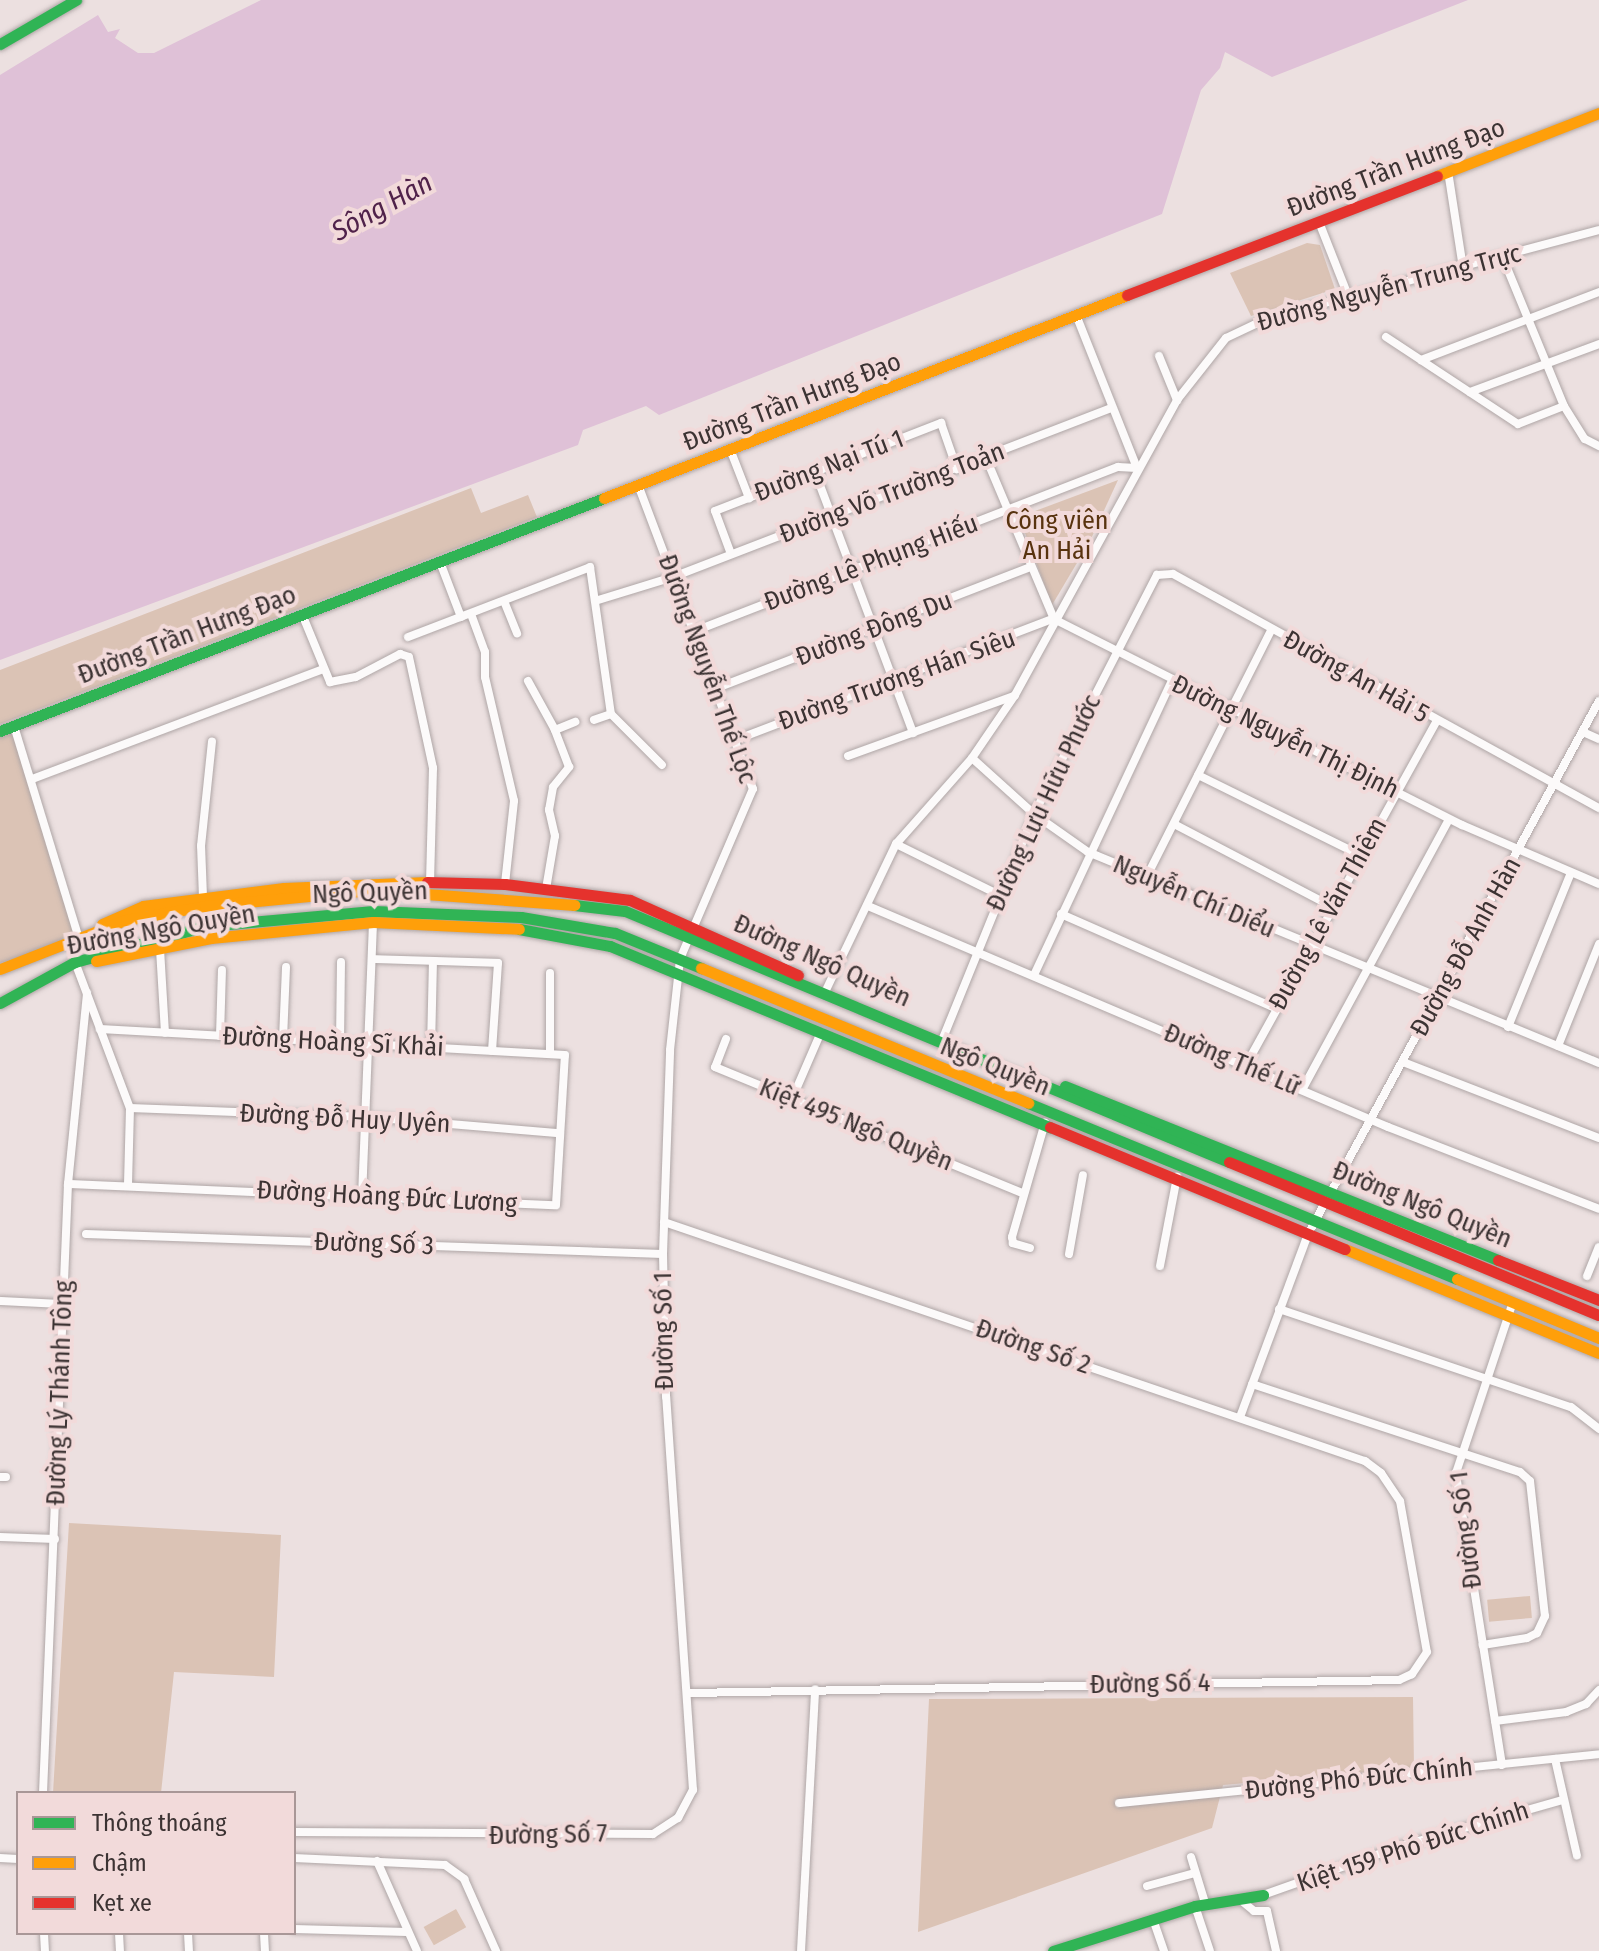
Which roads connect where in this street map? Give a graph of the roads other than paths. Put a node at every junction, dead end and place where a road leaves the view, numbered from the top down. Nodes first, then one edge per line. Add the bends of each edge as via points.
1 (76, 0) edge
2 (0, 44) edge
3 (1599, 113) edge
4 (1448, 171) junction
5 (1319, 222) junction
6 (1599, 230) edge
7 (1503, 258) junction
8 (1463, 268) junction
9 (1599, 292) edge
10 (1349, 298) junction
11 (1077, 317) junction
12 (1528, 319) junction
13 (1386, 337) dead end
14 (1598, 347) edge
15 (1159, 356) dead end
16 (1421, 360) junction
17 (1546, 363) junction
18 (1470, 392) junction
19 (1177, 400) junction
20 (1564, 406) junction
21 (1111, 408) junction
22 (1599, 446) edge
23 (730, 449) junction
24 (986, 458) junction
25 (1137, 468) junction
26 (957, 469) junction
27 (815, 472) junction
28 (638, 485) junction
29 (749, 498) junction
30 (1007, 510) junction
31 (831, 516) junction
32 (731, 554) junction
33 (440, 562) junction
34 (1030, 567) junction
35 (852, 571) junction
36 (1157, 575) joint
37 (673, 577) junction
38 (504, 601) junction
39 (595, 601) junction
40 (302, 614) junction
41 (466, 616) junction
42 (1054, 619) junction
43 (874, 630) junction
44 (1271, 630) junction
45 (695, 631) junction
46 (517, 634) dead end
47 (408, 637) dead end
48 (1115, 651) junction
49 (323, 669) junction
50 (1172, 680) junction
51 (528, 681) dead end
52 (894, 681) junction
53 (717, 688) junction
54 (1015, 695) junction
55 (1599, 701) edge
56 (1230, 710) junction
57 (611, 714) junction
58 (594, 720) dead end
59 (575, 722) dead end
60 (1436, 722) junction
61 (14, 726) junction
62 (555, 730) junction
63 (0, 731) edge
64 (1583, 732) junction
65 (913, 733) junction
66 (738, 739) junction
67 (1599, 739) edge
68 (212, 742) dead end
69 (848, 756) dead end
70 (972, 758) junction
71 (662, 765) dead end
72 (1198, 775) junction
73 (32, 779) junction
74 (1554, 786) junction
75 (1396, 791) junction
76 (1599, 808) edge
77 (1034, 814) junction
78 (1449, 819) junction
79 (1174, 824) junction
80 (896, 844) junction
81 (1088, 852) junction
82 (1518, 852) junction
83 (1360, 855) junction
84 (1571, 873) junction
85 (1147, 876) junction
86 (430, 882) junction
87 (505, 884) junction
88 (1599, 884) edge
89 (546, 889) junction
90 (999, 895) junction
91 (203, 897) junction
92 (868, 906) junction
93 (1331, 906) junction
94 (1061, 914) junction
95 (373, 922) junction
96 (689, 933) junction
97 (79, 938) junction
98 (1599, 944) edge
99 (1308, 946) junction
100 (160, 949) junction
101 (976, 954) junction
102 (372, 959) junction
103 (680, 959) junction
104 (433, 961) junction
105 (75, 962) junction
106 (341, 962) dead end
107 (3, 966) edge
108 (286, 967) dead end
109 (222, 970) dead end
110 (1367, 970) junction
111 (677, 972) junction
112 (550, 973) dead end
113 (1034, 975) junction
114 (827, 988) junction
115 (19, 992) junction
116 (87, 993) junction
117 (1437, 1000) junction
118 (0, 1003) edge
119 (1275, 1008) junction
120 (0, 1014) edge
121 (1508, 1027) junction
122 (100, 1029) junction
123 (821, 1032) junction
124 (165, 1033) junction
125 (220, 1036) junction
126 (943, 1038) junction
127 (283, 1039) junction
128 (726, 1039) dead end
129 (340, 1043) junction
130 (369, 1044) junction
131 (1558, 1046) junction
132 (431, 1048) junction
133 (492, 1051) junction
134 (550, 1054) junction
135 (565, 1055) joint
136 (1403, 1062) junction
137 (1599, 1063) edge
138 (1246, 1065) junction
139 (1302, 1090) junction
140 (792, 1099) junction
141 (130, 1108) junction
142 (367, 1117) junction
143 (1373, 1120) junction
144 (1045, 1123) junction
145 (559, 1133) junction
146 (1599, 1138) edge
147 (1083, 1175) dead end
148 (1178, 1177) junction
149 (128, 1183) junction
150 (68, 1184) junction
151 (1024, 1194) junction
152 (362, 1197) junction
153 (1327, 1197) junction
154 (1599, 1209) edge
155 (664, 1222) junction
156 (1311, 1228) junction
157 (86, 1234) dead end
158 (1599, 1247) edge
159 (1030, 1248) dead end
160 (663, 1254) junction
161 (1069, 1254) dead end
162 (1160, 1266) dead end
163 (1587, 1276) dead end
164 (1599, 1300) edge
165 (0, 1301) edge
166 (1513, 1302) junction
167 (62, 1304) junction
168 (1279, 1309) junction
169 (1508, 1315) junction
170 (1599, 1315) edge
171 (1599, 1338) edge
172 (1599, 1353) edge
173 (1486, 1377) junction
174 (1252, 1384) junction
175 (1240, 1417) junction
176 (1599, 1429) edge
177 (1460, 1452) junction
178 (1393, 1486) joint
179 (0, 1537) edge
180 (55, 1539) junction
181 (1483, 1645) junction
182 (815, 1689) junction
183 (1599, 1690) edge
184 (690, 1698) junction
185 (1495, 1721) junction
186 (1599, 1754) edge
187 (1555, 1759) junction
188 (1502, 1765) junction
189 (43, 1791) edge
190 (1563, 1800) junction
191 (1119, 1803) dead end
192 (296, 1832) edge
193 (1577, 1856) dead end
194 (1191, 1857) dead end
195 (296, 1858) edge
196 (377, 1861) junction
197 (1195, 1873) junction
198 (1147, 1886) dead end
199 (1263, 1895) joint
200 (1243, 1902) junction
201 (1201, 1906) junction
202 (1154, 1922) junction
203 (296, 1929) edge
204 (407, 1932) junction
205 (1275, 1950) edge
206 (417, 1951) edge
207 (496, 1951) edge
208 (801, 1951) edge
209 (1053, 1951) edge
210 (1164, 1951) edge
211 (1210, 1951) edge

1 - 2 main road
3 - 4 main road, Đường Trần Hưng Đạo
4 - 5 main road, Đường Trần Hưng Đạo
4 - 8 street
5 - 10 street
5 - 11 main road, Đường Trần Hưng Đạo
6 - 7 street, Đường Nguyễn Trung Trực
7 - 8 street, Đường Nguyễn Trung Trực
7 - 12 street
8 - 10 street, Đường Nguyễn Trung Trực
9 - 12 street
10 - 19 street, Đường Nguyễn Trung Trực via 1240,329 1208,357
11 - 21 street
11 - 23 main road, Đường Trần Hưng Đạo
12 - 16 street
12 - 17 street
13 - 16 street
14 - 17 street
15 - 19 street
16 - 18 street
17 - 18 street
17 - 20 street
18 - 20 street via 1518,424
19 - 25 street, Đường Nguyễn Trung Trực
20 - 22 street via 1585,439
21 - 24 street, Đường Võ Trường Toản
21 - 25 street
23 - 28 main road, Đường Trần Hưng Đạo
23 - 29 street
24 - 26 street, Đường Võ Trường Toản
24 - 30 street
25 - 30 street, Đường Lê Phụng Hiếu via 1118,467
25 - 42 street, Đường Nguyễn Trung Trực
26 - 27 street, Đường Nại Tú 1 via 941,423
26 - 31 street, Đường Võ Trường Toản
27 - 29 street, Đường Nại Tú 1
27 - 31 street
28 - 33 main road, Đường Trần Hưng Đạo
28 - 37 street, Đường Nguyễn Thế Lộc
29 - 32 street, Đường Nại Tú 1 via 715,511
30 - 34 street
30 - 35 street, Đường Lê Phụng Hiếu
31 - 32 street, Đường Võ Trường Toản
31 - 35 street
32 - 37 street, Đường Võ Trường Toản
33 - 40 main road, Đường Trần Hưng Đạo
33 - 41 street
34 - 42 street
34 - 43 street, Đường Đông Du
35 - 43 street
35 - 45 street, Đường Lê Phụng Hiếu
36 - 44 street, Đường An Hải 5 via 1173,574
36 - 48 street, Đường Lưu Hữu Phước
37 - 39 street, Đường Võ Trường Toản
37 - 45 street, Đường Nguyễn Thế Lộc
38 - 39 street via 590,567
38 - 41 street
38 - 46 street
39 - 57 street
40 - 49 street
40 - 61 main road, Đường Trần Hưng Đạo
41 - 47 street
41 - 87 street via 485,652 485,677 514,801
42 - 48 street, Đường Nguyễn Thị Định
42 - 52 street, Đường Trương Hán Siêu
42 - 54 street, Đường Nguyễn Trung Trực
43 - 52 street
43 - 53 street, Đường Đông Du
44 - 56 street
44 - 60 street, Đường An Hải 5
45 - 53 street, Đường Nguyễn Thế Lộc
48 - 50 street, Đường Nguyễn Thị Định
48 - 77 street, Đường Lưu Hữu Phước
49 - 73 street
49 - 86 street via 330,682 363,674 400,654 409,657 433,768
50 - 56 street, Đường Nguyễn Thị Định
50 - 81 street
51 - 62 street
52 - 65 street
52 - 66 street, Đường Trương Hán Siêu
53 - 66 street, Đường Nguyễn Thế Lộc
54 - 65 street
54 - 70 street, Đường Nguyễn Trung Trực
55 - 64 street, Đường Đỗ Anh Hàn
56 - 72 street
56 - 75 street, Đường Nguyễn Thị Định
57 - 58 street
57 - 71 street
59 - 62 street
60 - 74 street, Đường An Hải 5
60 - 75 street, Đường Lê Văn Thiêm
61 - 63 main road, Đường Trần Hưng Đạo
61 - 73 street
62 - 89 street via 569,767 553,787 549,810 555,836
64 - 67 street
64 - 74 street, Đường Đỗ Anh Hàn
65 - 69 street
66 - 96 street, Đường Nguyễn Thế Lộc via 752,798
68 - 91 street via 201,846
70 - 77 street, Nguyễn Chí Diểu
70 - 80 street, Đường Nguyễn Trung Trực
72 - 79 street
72 - 83 street
73 - 97 street
74 - 76 street, Đường An Hải 5
74 - 82 street, Đường Đỗ Anh Hàn
75 - 78 street, Đường Nguyễn Thị Định
75 - 83 street, Đường Lê Văn Thiêm
77 - 81 street, Nguyễn Chí Diểu
77 - 90 street, Đường Lưu Hữu Phước
78 - 82 street, Đường Nguyễn Thị Định
78 - 110 street
79 - 85 street
79 - 93 street
80 - 90 street
80 - 92 street, Đường Nguyễn Trung Trực
81 - 85 street, Nguyễn Chí Diểu
81 - 94 street
82 - 84 street, Đường Nguyễn Thị Định
82 - 117 street, Đường Đỗ Anh Hàn
83 - 93 street, Đường Lê Văn Thiêm
84 - 88 street, Đường Nguyễn Thị Định
84 - 121 street
85 - 99 street, Nguyễn Chí Diểu
86 - 87 main road, Đường Ngô Quyền
86 - 91 main road, Đường Ngô Quyền via 369,881
87 - 89 main road, Đường Ngô Quyền
89 - 96 main road, Đường Ngô Quyền via 630,900
90 - 101 street, Đường Lưu Hữu Phước
91 - 97 main road, Đường Ngô Quyền via 123,912
92 - 101 street, Đường Thế Lữ
92 - 114 street, Đường Nguyễn Trung Trực
93 - 99 street, Đường Lê Văn Thiêm
94 - 113 street
94 - 119 street
95 - 100 main road, Đường Ngô Quyền via 211,938
95 - 102 street
95 - 111 main road, Đường Ngô Quyền via 541,931 610,946
96 - 97 main road, Ngô Quyền via 625,911 506,896 371,890 205,906 126,920
96 - 103 street, Đường Nguyễn Thế Lộc
96 - 114 main road, Đường Ngô Quyền
96 - 153 main road, Ngô Quyền
97 - 107 main road, Đường Ngô Quyền
98 - 131 street
99 - 110 street, Nguyễn Chí Diểu
99 - 119 street, Đường Lê Văn Thiêm
100 - 105 main road, Đường Ngô Quyền
100 - 124 street
101 - 113 street, Đường Thế Lữ
101 - 126 street, Đường Lưu Hữu Phước
102 - 104 street
102 - 130 street
103 - 105 main road, Ngô Quyền via 615,933 521,917 373,911 183,930
103 - 111 street, Đường Số 1
103 - 156 main road, Ngô Quyền
104 - 132 street
104 - 133 street via 499,964
105 - 115 main road, Đường Ngô Quyền
105 - 116 street
106 - 129 street
108 - 127 street
109 - 125 street
110 - 117 street, Nguyễn Chí Diểu
110 - 139 street
111 - 123 main road, Đường Ngô Quyền
111 - 155 street, Đường Số 1
112 - 134 street
113 - 138 street, Đường Thế Lữ
114 - 126 main road, Đường Ngô Quyền
115 - 118 main road, Đường Ngô Quyền
115 - 120 main road
116 - 122 street
116 - 150 street, Đường Lý Thánh Tông
117 - 121 street, Nguyễn Chí Diểu
117 - 136 street, Đường Đỗ Anh Hàn
119 - 138 street, Đường Lê Văn Thiêm
121 - 131 street, Nguyễn Chí Diểu
122 - 124 street, Đường Hoàng Sĩ Khải
122 - 141 street
123 - 140 street
123 - 144 main road, Đường Ngô Quyền
124 - 125 street, Đường Hoàng Sĩ Khải
125 - 127 street, Đường Hoàng Sĩ Khải
126 - 153 main road, Đường Ngô Quyền
127 - 129 street, Đường Hoàng Sĩ Khải
128 - 140 street, Kiệt 495 Ngô Quyền via 715,1067
129 - 130 street, Đường Hoàng Sĩ Khải
130 - 132 street, Đường Hoàng Sĩ Khải
130 - 142 street
131 - 137 street, Nguyễn Chí Diểu
132 - 133 street, Đường Hoàng Sĩ Khải
133 - 134 street, Đường Hoàng Sĩ Khải
134 - 135 street, Đường Hoàng Sĩ Khải
135 - 145 street, Đường Hoàng Đức Lương
136 - 143 street, Đường Đỗ Anh Hàn
136 - 146 street
138 - 139 street, Đường Thế Lữ
139 - 143 street, Đường Thế Lữ
140 - 151 street, Kiệt 495 Ngô Quyền
141 - 142 street, Đường Đỗ Huy Uyên
141 - 149 street
142 - 145 street, Đường Đỗ Huy Uyên
142 - 152 street
143 - 153 street, Đường Đỗ Anh Hàn
143 - 154 street, Đường Thế Lữ
144 - 148 main road, Đường Ngô Quyền
144 - 151 street
145 - 152 street, Đường Hoàng Đức Lương via 556,1205
147 - 161 street
148 - 156 main road, Đường Ngô Quyền
148 - 162 street
149 - 150 street, Đường Hoàng Đức Lương
149 - 152 street, Đường Hoàng Đức Lương
150 - 167 street, Đường Lý Thánh Tông
151 - 159 street via 1012,1241
153 - 156 street, Đường Đỗ Anh Hàn
153 - 164 main road, Đường Ngô Quyền
153 - 170 main road, Ngô Quyền
155 - 160 street, Đường Số 1
155 - 175 street, Đường Số 2
156 - 166 main road, Ngô Quyền
156 - 168 street, Đường Đỗ Anh Hàn
156 - 169 main road, Đường Ngô Quyền
157 - 160 street, Đường Số 3
158 - 163 street
160 - 184 street, Đường Số 1 via 672,1536
165 - 167 street
166 - 169 street, Đường Số 1
166 - 171 main road, Ngô Quyền
167 - 180 street, Đường Lý Thánh Tông
168 - 173 street
168 - 174 street, Đường Đỗ Anh Hàn
169 - 172 main road, Đường Ngô Quyền
169 - 173 street, Đường Số 1
173 - 176 street via 1579,1411
173 - 177 street, Đường Số 1
174 - 175 street, Đường Đỗ Anh Hàn
174 - 177 street
175 - 178 street, Đường Số 2 via 1365,1461
177 - 181 street, Đường Số 1 via 1456,1473
177 - 181 street via 1520,1472 1536,1496 1545,1616 1537,1633 1527,1638
178 - 182 street, Đường Số 4 via 1405,1523 1427,1652 1412,1674 1399,1680
179 - 180 street
180 - 189 street, Đường Lý Thánh Tông
181 - 185 street, Đường Số 1
182 - 184 street, Đường Số 4
182 - 208 street
183 - 185 street via 1586,1704 1566,1712
184 - 192 street, Đường Số 7 via 693,1790 678,1818 653,1834
185 - 188 street, Đường Số 1
186 - 187 street, Đường Phó Đức Chính
187 - 188 street, Đường Phó Đức Chính
187 - 190 street
188 - 191 street, Đường Phó Đức Chính
190 - 193 street
190 - 199 street, Kiệt 159 Phó Đức Chính via 1401,1846
194 - 197 street
195 - 196 street
196 - 204 street
196 - 207 street via 445,1865 454,1871 464,1879
197 - 198 street
197 - 201 street
199 - 200 main road
200 - 201 main road
200 - 205 street via 1254,1911 1267,1911
201 - 202 main road
201 - 211 street
202 - 209 main road
202 - 210 street
203 - 204 street
204 - 206 street

